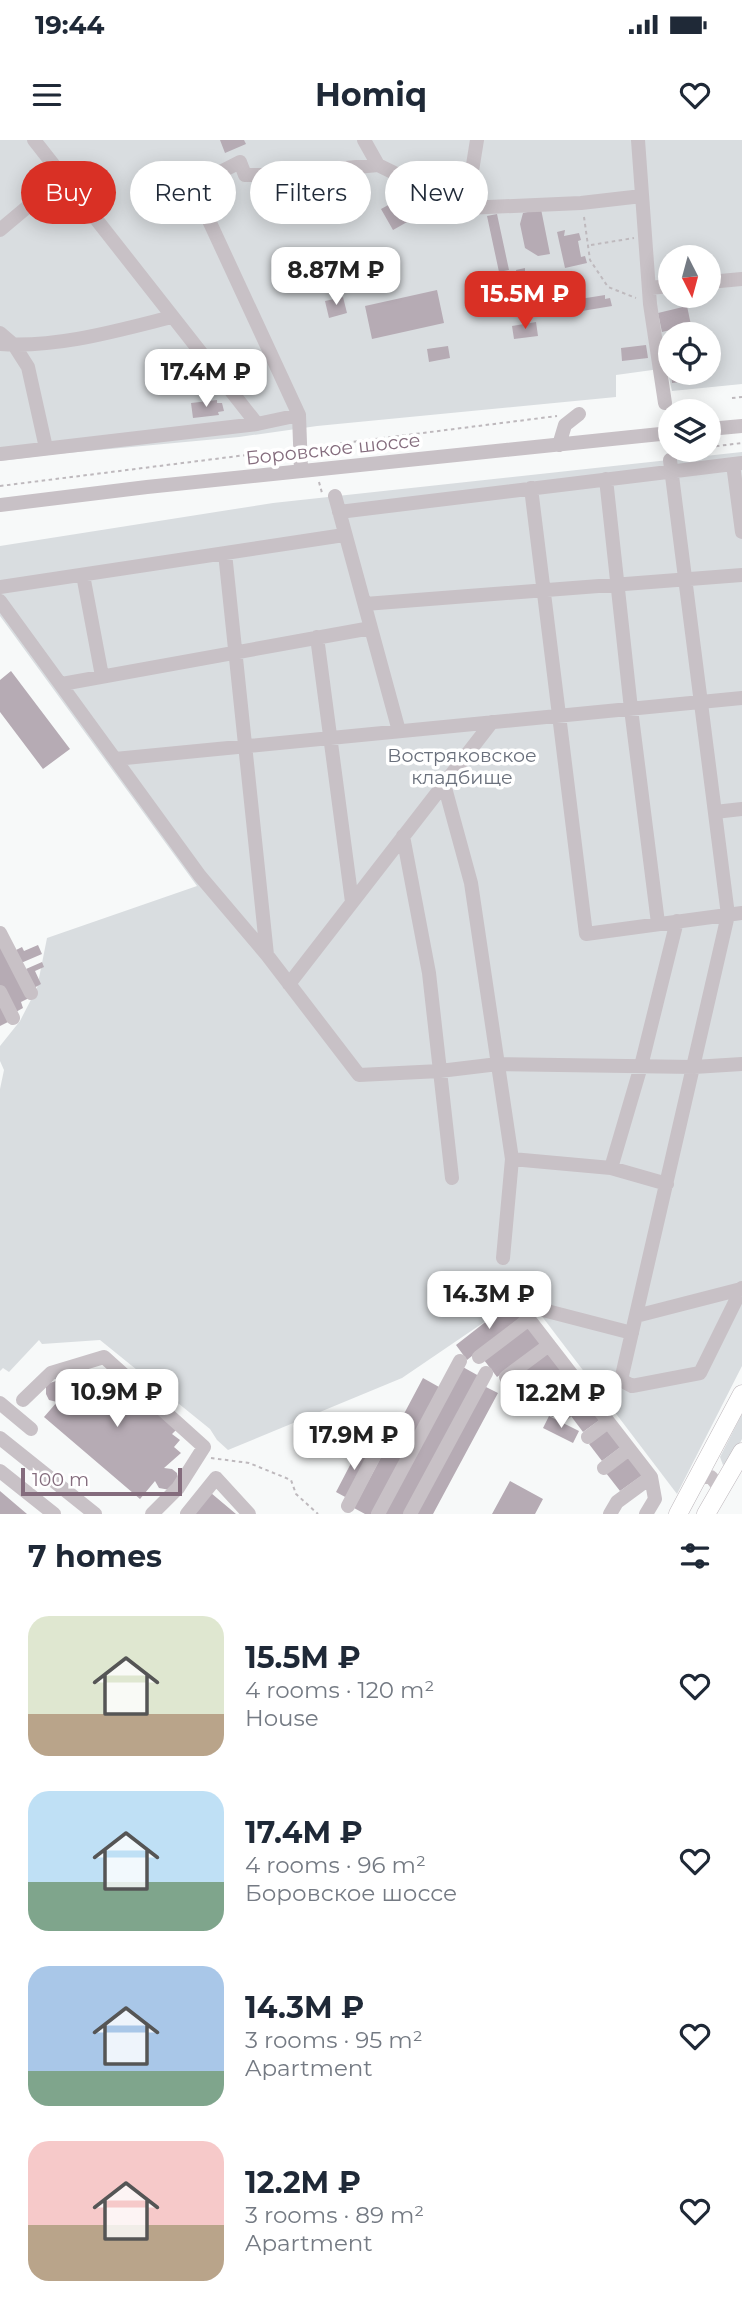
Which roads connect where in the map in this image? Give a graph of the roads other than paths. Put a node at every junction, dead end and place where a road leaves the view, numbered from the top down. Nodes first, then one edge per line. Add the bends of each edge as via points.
1 (34, 140) edge
2 (363, 140) edge
3 (477, 140) edge
4 (638, 140) edge
5 (50, 161) edge
6 (474, 161) edge
7 (378, 165) junction
8 (385, 168) edge
9 (642, 196) junction
10 (488, 207) edge
11 (21, 212) edge
12 (100, 224) edge
13 (0, 230) edge
14 (742, 279) edge
15 (721, 281) edge
16 (658, 287) edge
17 (649, 288) junction
18 (172, 317) junction
19 (0, 333) edge
20 (7, 345) edge
21 (664, 399) edge
22 (579, 414) dead end
23 (299, 415) junction
24 (257, 424) junction
25 (742, 426) edge
26 (721, 428) edge
27 (658, 434) edge
28 (559, 445) junction
29 (46, 448) junction
30 (0, 454) edge
31 (737, 464) edge
32 (671, 465) junction
33 (300, 471) junction
34 (606, 479) junction
35 (531, 488) junction
36 (335, 496) dead end
37 (0, 505) edge
38 (339, 512) junction
39 (742, 531) edge
40 (344, 535) junction
41 (225, 553) junction
42 (83, 575) junction
43 (742, 575) edge
44 (686, 579) junction
45 (617, 585) junction
46 (0, 587) edge
47 (544, 590) junction
48 (0, 601) edge
49 (365, 604) junction
50 (371, 628) junction
51 (317, 637) junction
52 (235, 652) junction
53 (102, 677) junction
54 (62, 684) junction
55 (742, 698) edge
56 (701, 702) junction
57 (631, 709) junction
58 (559, 716) junction
59 (492, 722) junction
60 (399, 731) junction
61 (331, 738) junction
62 (245, 746) junction
63 (115, 759) junction
64 (444, 784) junction
65 (742, 809) edge
66 (715, 812) junction
67 (403, 836) junction
68 (352, 902) junction
69 (735, 914) edge
70 (677, 921) junction
71 (659, 923) junction
72 (0, 933) edge
73 (267, 955) junction
74 (289, 984) junction
75 (0, 992) edge
76 (31, 993) dead end
77 (13, 1018) dead end
78 (498, 1064) junction
79 (742, 1064) edge
80 (641, 1066) junction
81 (694, 1067) junction
82 (440, 1071) junction
83 (512, 1159) junction
84 (611, 1168) junction
85 (452, 1178) dead end
86 (667, 1184) junction
87 (503, 1258) dead end
88 (742, 1289) edge
89 (518, 1305) dead end
90 (543, 1310) dead end
91 (636, 1316) junction
92 (529, 1319) junction
93 (632, 1333) junction
94 (549, 1345) junction
95 (479, 1357) dead end
96 (460, 1361) dead end
97 (569, 1371) junction
98 (486, 1373) dead end
99 (506, 1377) dead end
100 (742, 1394) edge
101 (588, 1395) junction
102 (532, 1399) dead end
103 (23, 1400) dead end
104 (0, 1403) edge
105 (562, 1415) dead end
106 (608, 1422) junction
107 (31, 1429) dead end
108 (588, 1437) dead end
109 (0, 1438) edge
110 (629, 1449) junction
111 (711, 1453) junction
112 (376, 1454) dead end
113 (739, 1458) edge
114 (604, 1468) dead end
115 (0, 1471) edge
116 (651, 1477) junction
117 (695, 1482) junction
118 (717, 1495) junction
119 (348, 1507) edge
120 (54, 1514) edge
121 (95, 1514) edge
122 (152, 1514) edge
123 (187, 1514) edge
124 (249, 1514) edge
125 (378, 1514) edge
126 (410, 1514) edge
127 (610, 1514) edge
128 (646, 1514) edge
129 (678, 1514) edge
130 (706, 1514) edge

1 - 5 street
2 - 7 street
3 - 6 street
4 - 9 street
7 - 8 street
7 - 23 street via 245,175 240,162 193,186
9 - 10 street
9 - 17 street
11 - 13 street
12 - 18 street
14 - 15 street
16 - 17 street
17 - 21 street
18 - 20 street via 86,338
18 - 24 street
19 - 20 street
20 - 29 street via 28,367
22 - 28 street via 565,425
23 - 24 street
23 - 33 street
24 - 29 street
25 - 26 street
27 - 28 street, Боровское шоссе
28 - 33 street, Боровское шоссе
29 - 30 street
31 - 32 street
31 - 39 street
32 - 34 street
32 - 44 street
33 - 37 street, Боровское шоссе
34 - 35 street
34 - 45 street
35 - 38 street
35 - 47 street
36 - 38 street
38 - 40 street
40 - 41 street
40 - 49 street
41 - 42 street
41 - 52 street
42 - 46 street
42 - 53 street
43 - 44 street
44 - 45 street
44 - 56 street
45 - 47 street
45 - 57 street
47 - 49 street
47 - 58 street
48 - 54 street
49 - 50 street
50 - 51 street
50 - 60 street
51 - 52 street
51 - 61 street
52 - 53 street
52 - 62 street
53 - 54 street
54 - 63 street
55 - 56 street
56 - 57 street
56 - 66 street
57 - 58 street
57 - 71 street
58 - 59 street
58 - 71 street via 586,934
59 - 60 street
59 - 64 street
60 - 61 street
61 - 62 street
61 - 68 street
62 - 63 street
62 - 73 street
63 - 73 street via 200,876
64 - 67 street
64 - 78 street via 471,883
65 - 66 street
66 - 69 street
67 - 68 street
67 - 82 street via 429,973
68 - 74 street
69 - 70 street
69 - 81 street
70 - 71 street
70 - 80 street
72 - 76 street
73 - 74 street
74 - 82 street via 359,1076
75 - 77 street
78 - 80 street
78 - 82 street
78 - 83 street
79 - 81 street
80 - 81 street
80 - 84 street
81 - 86 street
82 - 85 street
83 - 84 street
83 - 87 street
84 - 86 street
86 - 91 street
88 - 91 street
88 - 93 street via 700,1373 632,1386 621,1380
89 - 92 street
90 - 93 street
91 - 93 street
92 - 94 street
92 - 95 street
94 - 97 street
94 - 99 street
96 - 125 street
97 - 101 street
97 - 102 street
98 - 126 street
100 - 111 main road
101 - 105 street
101 - 106 street
103 - 122 street via 51,1373 104,1357 204,1447 178,1488
104 - 107 street
106 - 108 street
106 - 110 street
109 - 121 street
110 - 114 street
110 - 116 street
111 - 113 street via 710,1462 720,1472 729,1471
111 - 117 main road
112 - 119 street
113 - 118 main road
115 - 120 street
116 - 127 street via 617,1502
116 - 128 street via 655,1499
117 - 118 street via 702,1476 711,1477 719,1487
117 - 129 main road
118 - 130 main road
123 - 124 street via 216,1478

